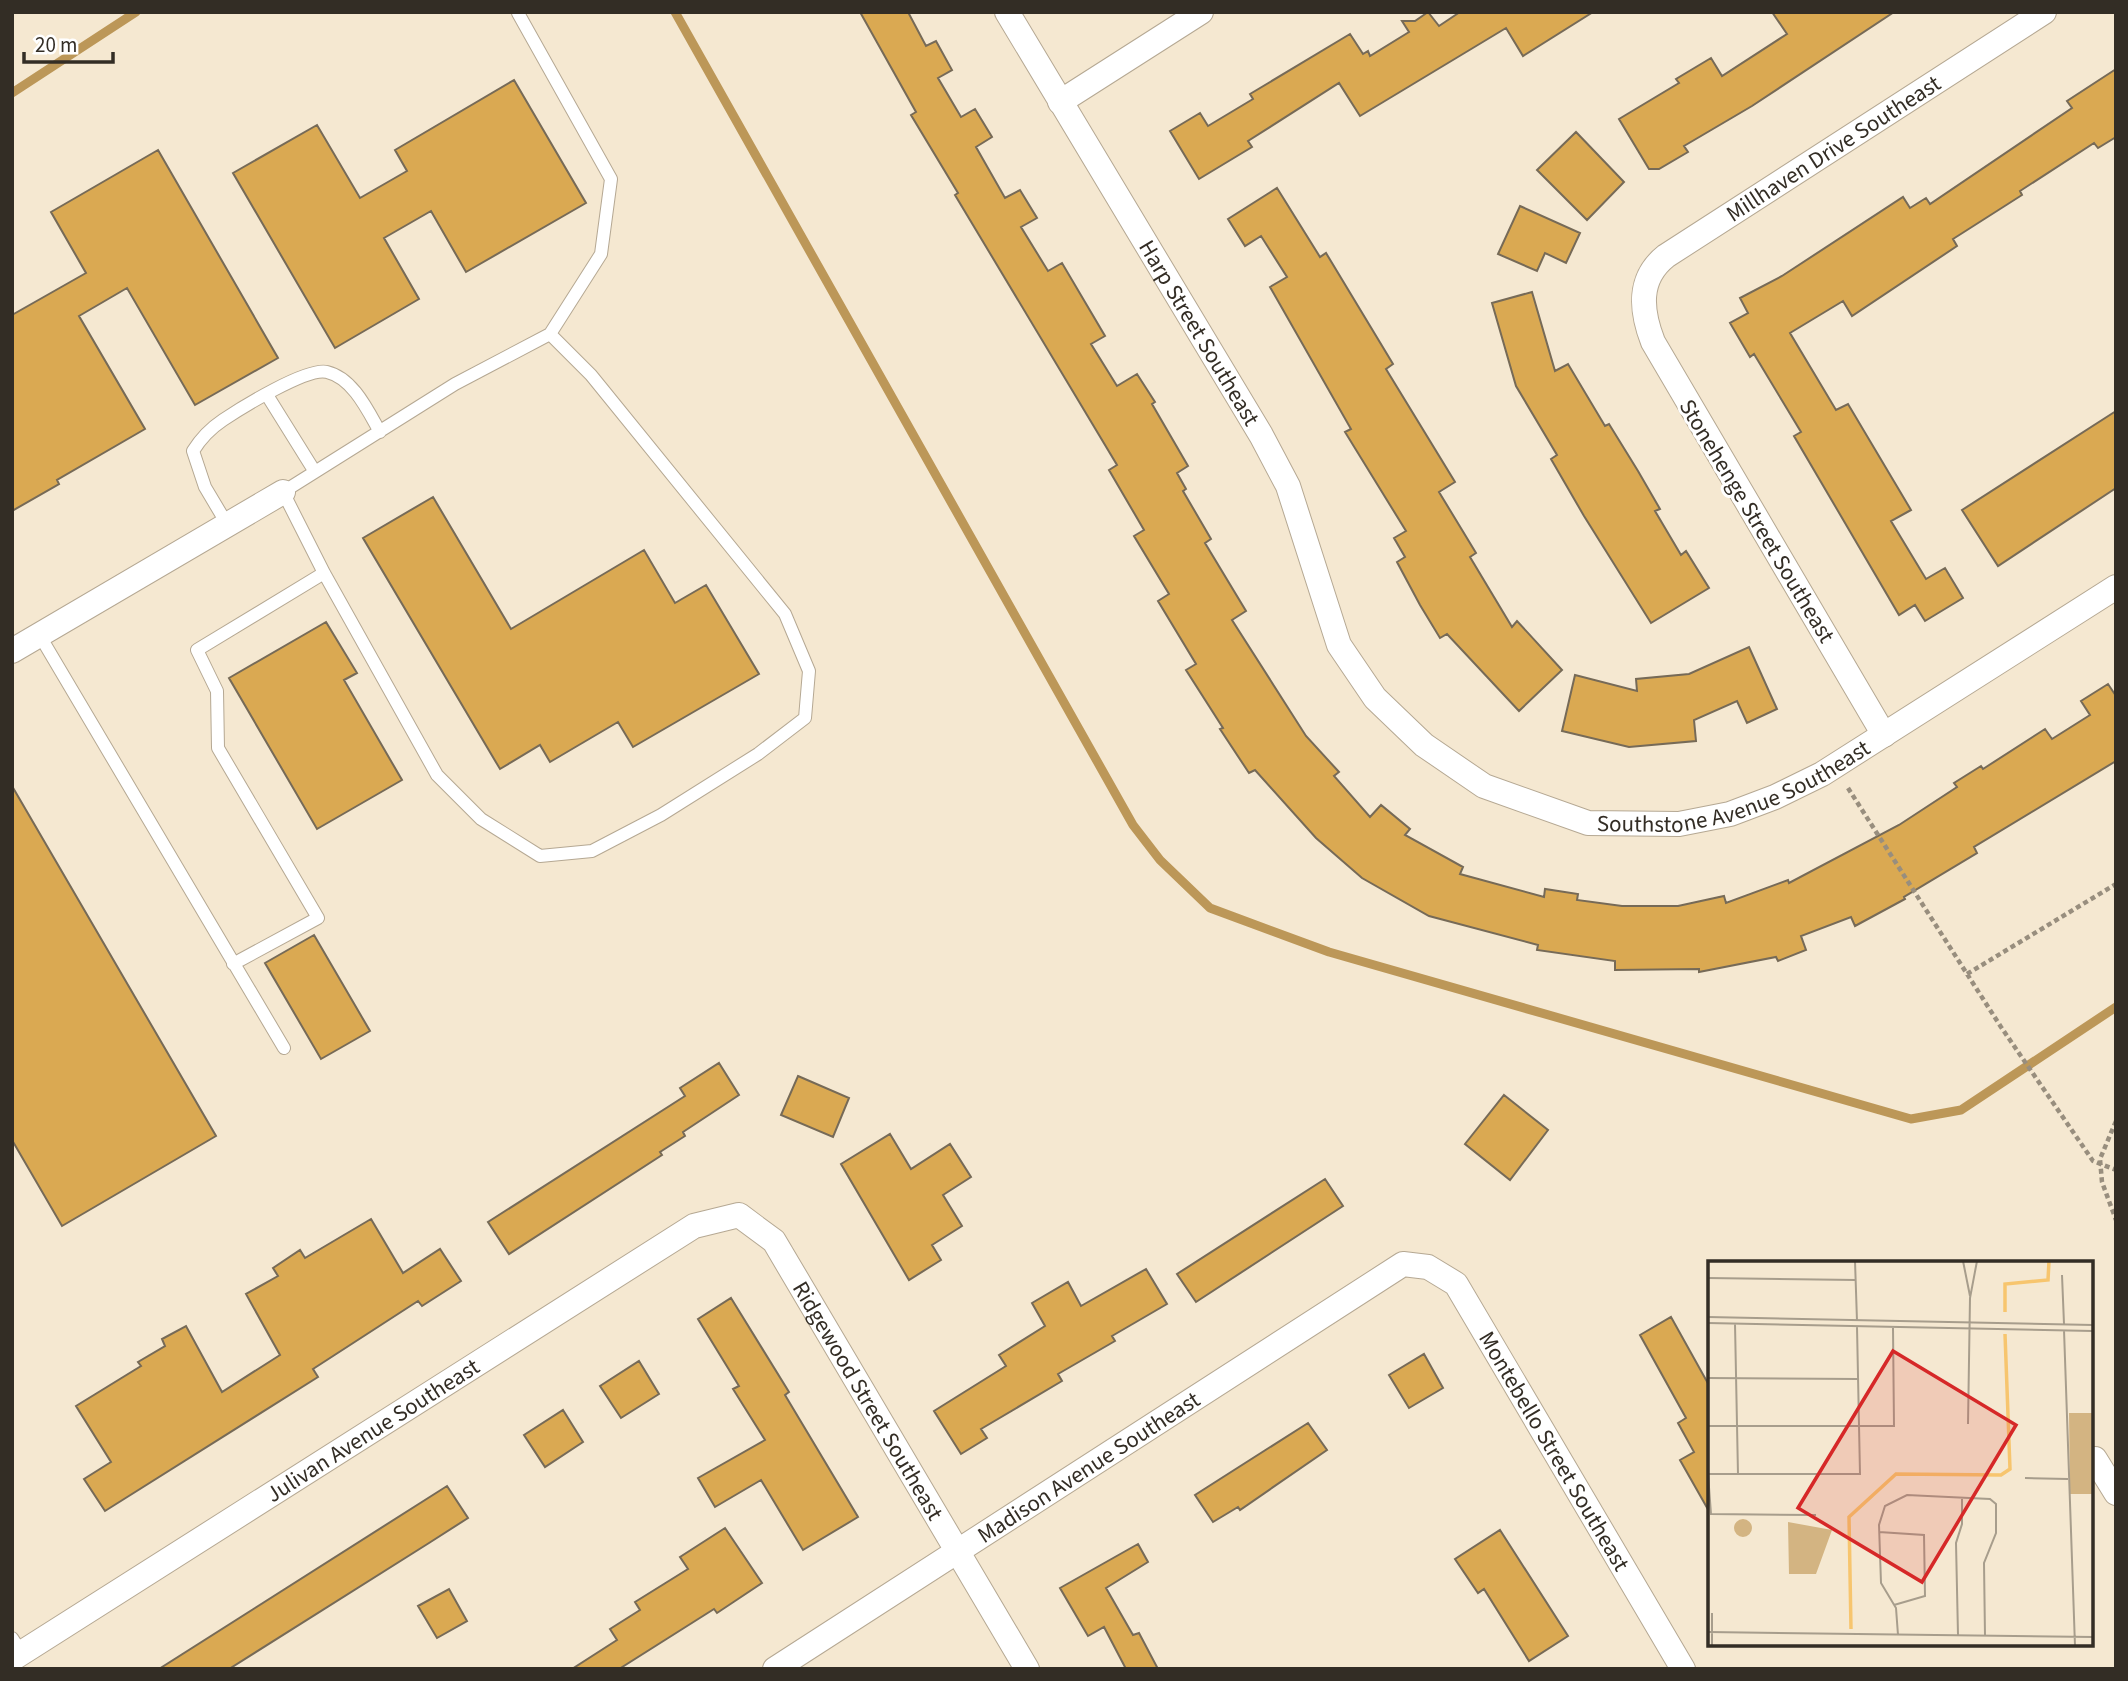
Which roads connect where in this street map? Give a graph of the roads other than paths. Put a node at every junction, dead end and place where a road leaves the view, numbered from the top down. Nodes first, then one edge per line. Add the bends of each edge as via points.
1 (1007, 12) edge
2 (1201, 12) edge
3 (2044, 12) edge
4 (518, 13) edge
5 (1060, 102) junction
6 (1643, 302) joint
7 (550, 334) junction
8 (267, 395) junction
9 (380, 432) junction
10 (315, 472) junction
11 (283, 492) junction
12 (227, 524) junction
13 (324, 573) junction
14 (2116, 587) edge
15 (40, 636) junction
16 (12, 651) edge
17 (1354, 670) joint
18 (1884, 735) junction
19 (233, 964) junction
20 (284, 1048) dead end
21 (739, 1215) joint
22 (1403, 1264) joint
23 (2095, 1459) dead end
24 (2116, 1493) edge
25 (958, 1550) junction
26 (16, 1650) edge
27 (775, 1669) edge
28 (1027, 1669) edge
29 (1683, 1669) edge

1 - 5 street, Harp Street Southeast
2 - 5 street
3 - 6 street, Millhaven Drive Southeast via 1666,256 1647,277
4 - 7 lane via 611,179 601,254
5 - 17 street, Harp Street Southeast via 1288,486 1331,622
6 - 18 street, Stonehenge Street Southeast via 1646,323 1664,365
7 - 9 lane via 454,384
7 - 13 lane via 591,375 785,614 809,671 805,718 726,775 592,851 540,856 481,819 437,775
8 - 9 lane via 304,376 326,371 362,400
8 - 10 lane
8 - 12 lane via 223,420 193,451 205,487
9 - 10 lane
10 - 11 lane
11 - 12 street
11 - 13 lane
12 - 15 street
13 - 19 lane via 197,650 217,691 218,748 318,918
14 - 18 street, Southstone Avenue Southeast
15 - 16 street
15 - 19 lane
17 - 18 street, Southstone Avenue Southeast via 1399,723 1484,786 1588,823 1679,824 1730,814 1833,768
19 - 20 lane
21 - 25 street, Ridgewood Street Southeast via 774,1241
21 - 26 street, Julivan Avenue Southeast via 694,1226
22 - 25 street, Madison Avenue Southeast
22 - 29 street, Montebello Street Southeast via 1428,1267 1456,1284
23 - 24 street
25 - 27 street, Madison Avenue Southeast
25 - 28 street, Ridgewood Street Southeast

